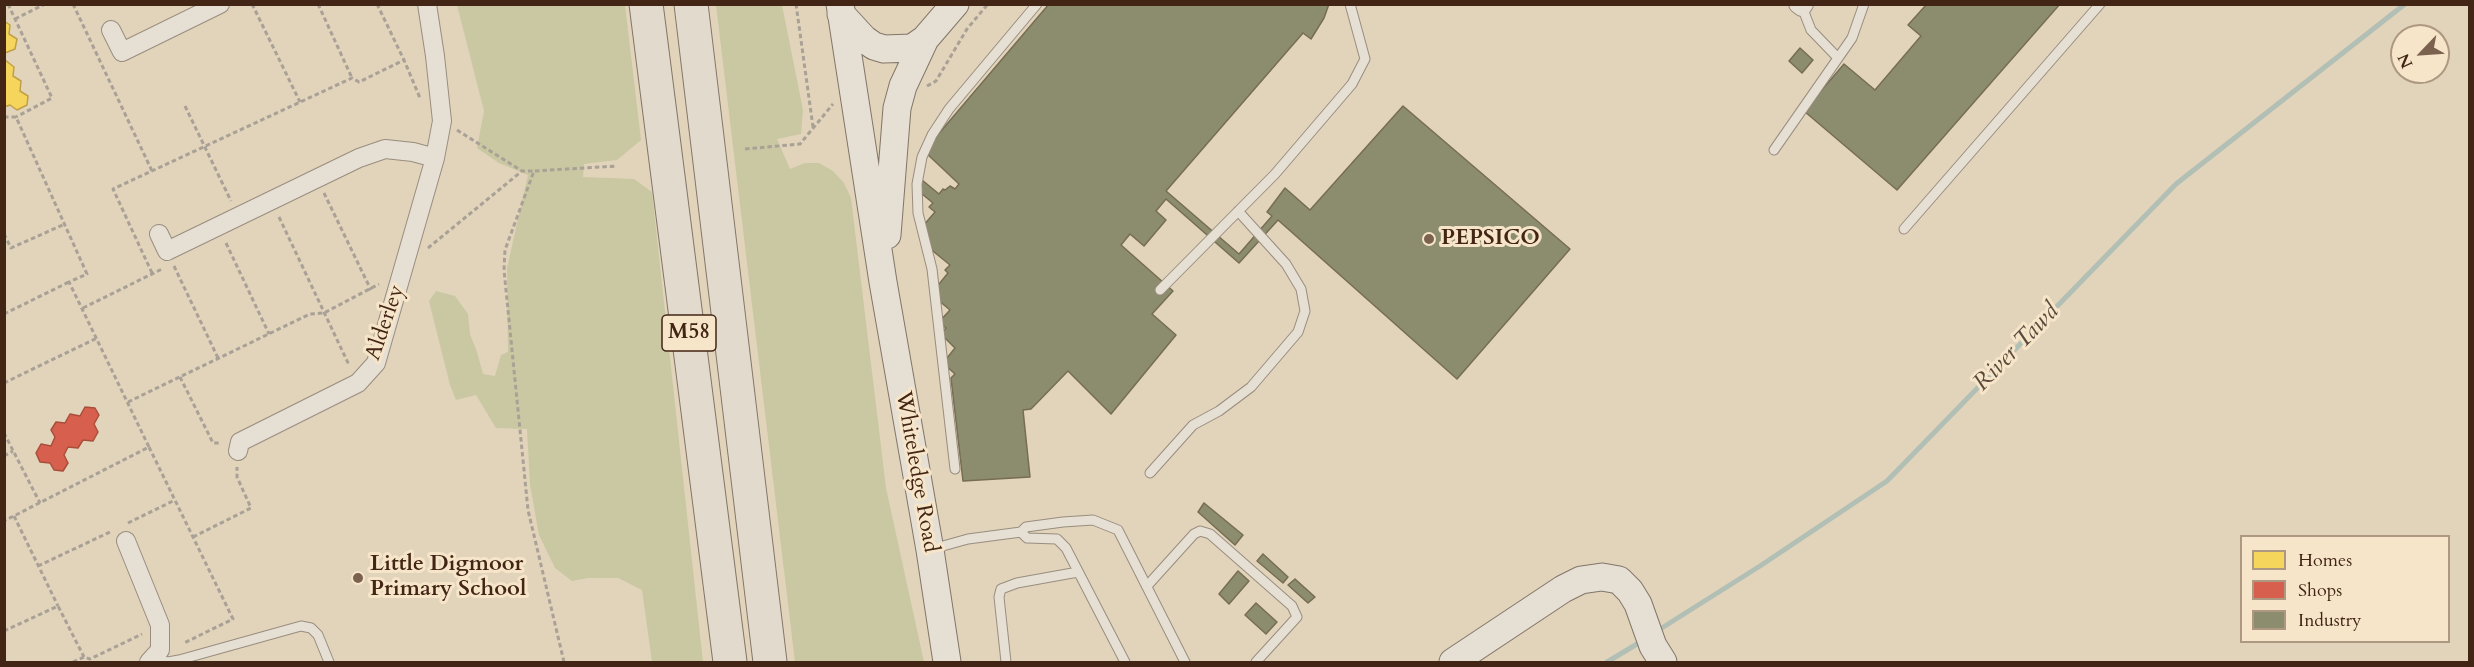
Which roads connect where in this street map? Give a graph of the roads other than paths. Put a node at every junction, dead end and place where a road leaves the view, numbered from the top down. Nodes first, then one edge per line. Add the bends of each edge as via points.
1 (220, 4) edge
2 (427, 4) edge
3 (646, 4) edge
4 (691, 4) edge
5 (955, 4) edge
6 (1037, 4) edge
7 (1350, 4) edge
8 (1864, 4) edge
9 (2100, 4) edge
10 (1801, 5) edge
11 (841, 9) edge
12 (111, 30) dead end
13 (924, 39) junction
14 (1838, 58) junction
15 (1774, 150) dead end
16 (435, 158) junction
17 (1238, 211) junction
18 (1904, 230) dead end
19 (163, 242) road end
20 (883, 282) junction
21 (1161, 290) dead end
22 (239, 446) road end
23 (955, 469) dead end
24 (1150, 473) dead end
25 (1021, 532) junction
26 (123, 534) road end
27 (930, 550) junction
28 (1078, 572) junction
29 (1147, 586) junction
30 (1658, 654) edge
31 (153, 657) edge
32 (329, 663) edge
33 (730, 663) edge
34 (770, 663) edge
35 (947, 663) edge
36 (1006, 663) edge
37 (1125, 663) edge
38 (1185, 663) edge
39 (1256, 663) edge
40 (1453, 663) edge

1 - 12 street via 122,52
2 - 16 street, Alderley via 442,121
3 - 33 highway, M58
4 - 34 highway, M58
5 - 13 street, Whiteledge Road
6 - 23 lane via 949,109 922,157 917,184 918,213 932,269
7 - 17 lane via 1365,58 1352,84
8 - 14 lane via 1852,38
9 - 18 lane
10 - 14 lane via 1811,30
11 - 13 street via 864,39 884,49 912,48
11 - 20 street, Whiteledge Road
13 - 20 street, Whiteledge Road via 897,108
14 - 15 lane
16 - 19 street via 385,149 218,226
16 - 22 street, Alderley via 376,363 358,383
17 - 21 lane
17 - 24 lane via 1286,264 1301,289 1305,311 1298,332 1251,387 1193,425
20 - 27 street, Whiteledge Road
25 - 27 lane via 968,538
25 - 28 lane via 1027,538 1056,539 1066,548
25 - 29 lane via 1026,527 1093,520 1118,530
26 - 31 street via 160,625
27 - 35 street, Whiteledge Road
28 - 36 lane via 1001,589
28 - 37 lane
29 - 38 lane
29 - 39 lane via 1194,534 1210,534 1292,606 1297,617
30 - 40 street via 1634,597 1619,580 1602,577 1581,580 1563,589
31 - 32 lane via 168,662 179,660 301,626 318,635

